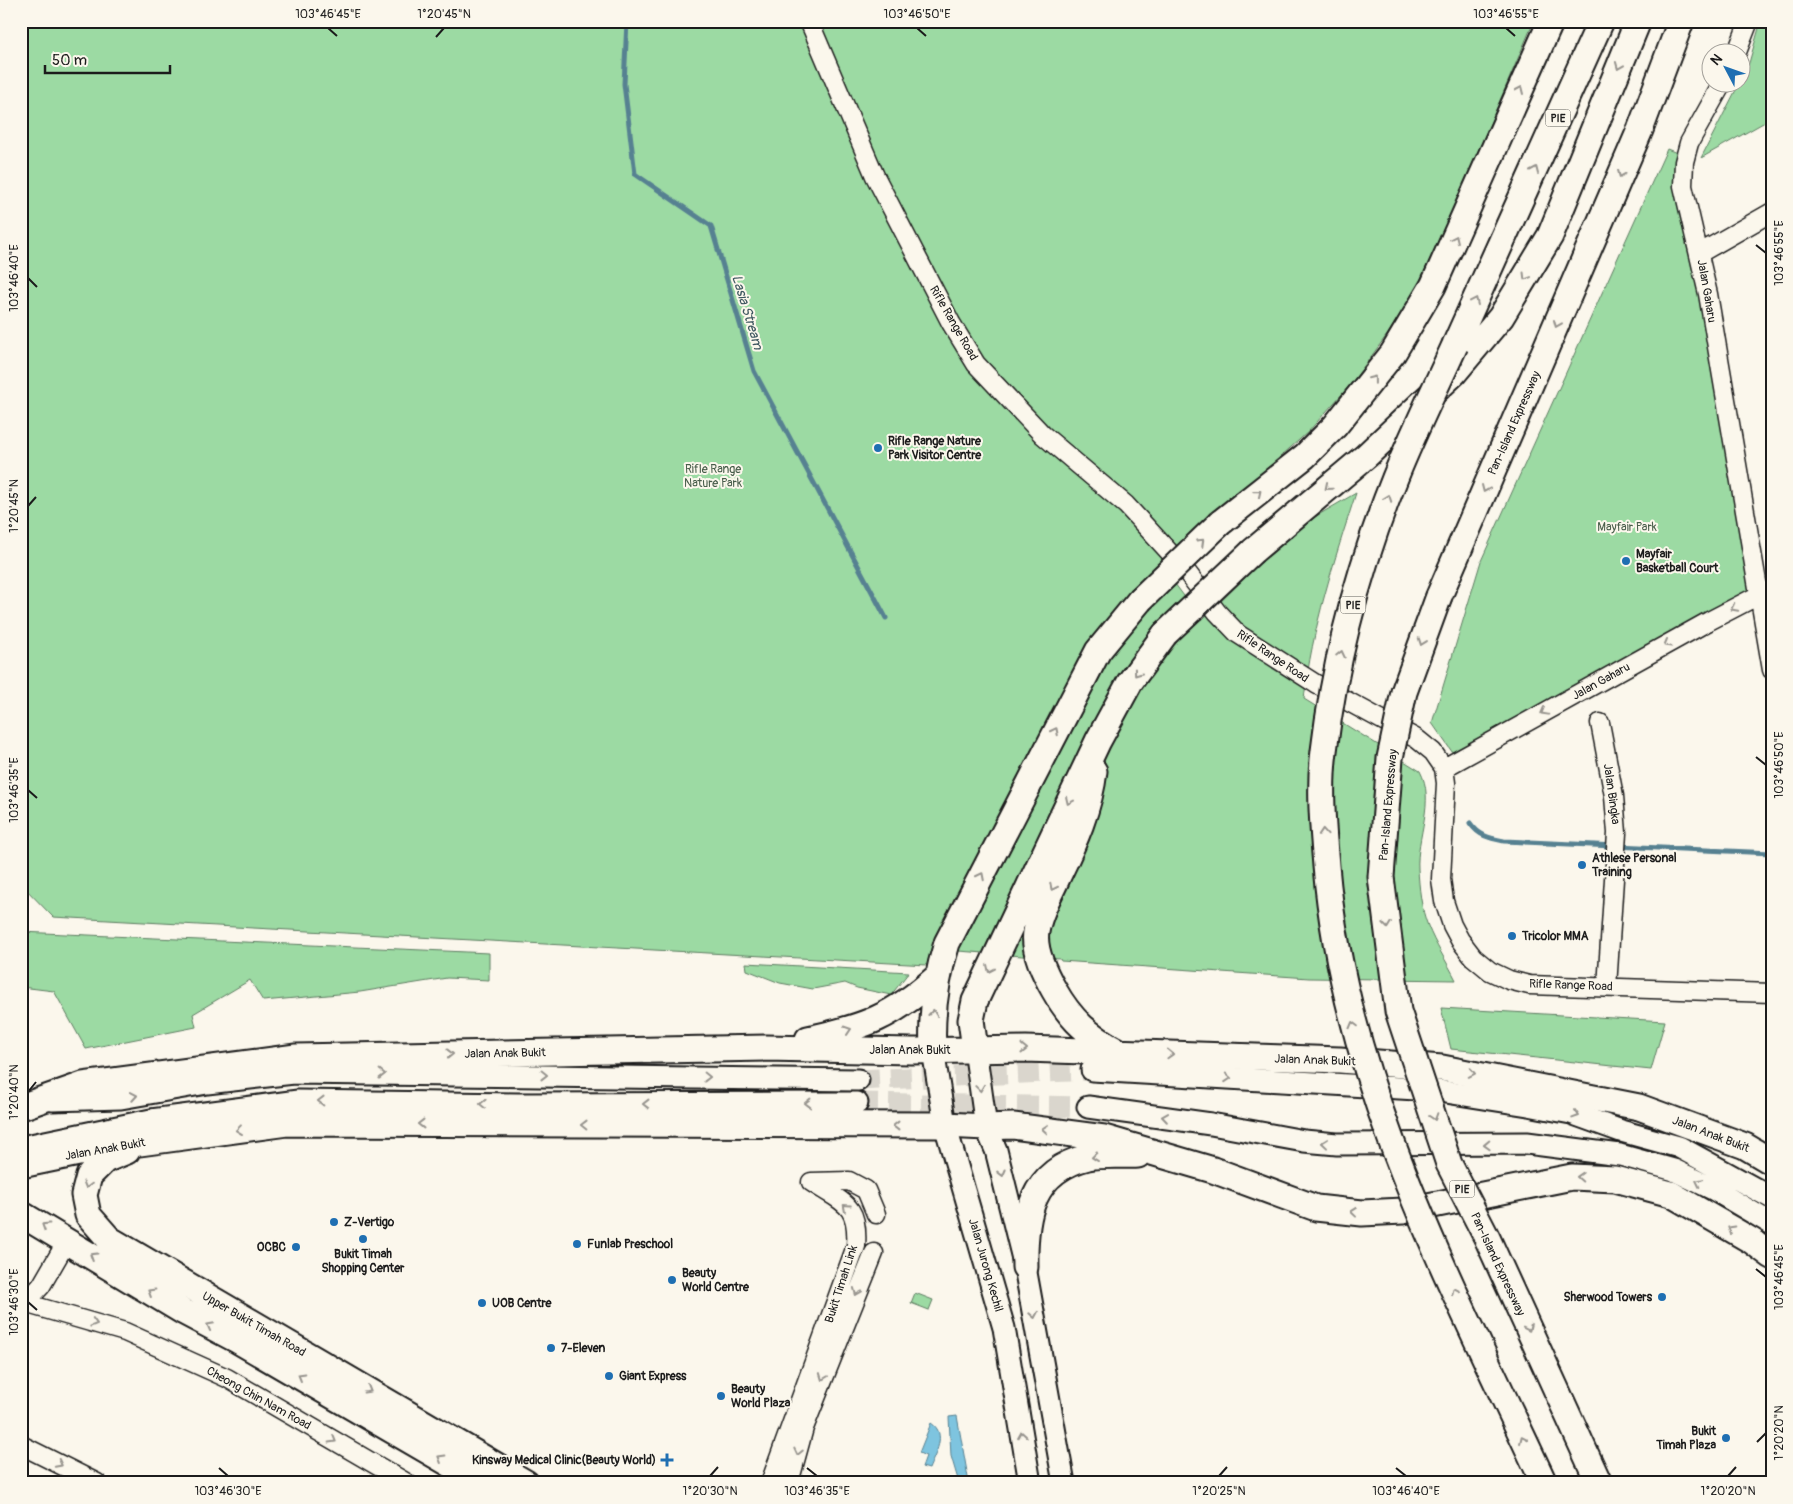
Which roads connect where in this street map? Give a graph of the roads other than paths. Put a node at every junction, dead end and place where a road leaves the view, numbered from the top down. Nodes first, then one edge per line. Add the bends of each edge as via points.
1 (809, 21) edge
2 (1551, 21) edge
3 (1601, 21) edge
4 (1638, 21) edge
5 (1681, 21) edge
6 (1749, 21) edge
7 (1741, 42) edge
8 (1716, 92) edge
9 (1772, 212) edge
10 (1700, 253) junction
11 (1765, 594) edge
12 (1772, 670) edge
13 (1600, 722) dead end
14 (1098, 741) junction
15 (1444, 768) junction
16 (936, 977) junction
17 (1606, 987) junction
18 (1772, 994) edge
19 (766, 1048) junction
20 (975, 1049) junction
21 (933, 1050) junction
22 (1122, 1053) junction
23 (1092, 1070) tunnel mouth
24 (858, 1080) tunnel mouth
25 (857, 1103) tunnel mouth
26 (32, 1104) edge
27 (1088, 1107) tunnel mouth
28 (945, 1125) junction
29 (986, 1127) junction
30 (153, 1141) junction
31 (21, 1147) edge
32 (1161, 1153) junction
33 (1772, 1162) edge
34 (21, 1165) edge
35 (1772, 1198) edge
36 (21, 1214) edge
37 (876, 1214) dead end
38 (1772, 1224) edge
39 (68, 1241) junction
40 (874, 1253) dead end
41 (1772, 1256) edge
42 (1026, 1267) junction
43 (44, 1280) junction
44 (23, 1302) edge
45 (47, 1309) junction
46 (21, 1445) edge
47 (97, 1483) edge
48 (407, 1483) edge
49 (483, 1483) edge
50 (526, 1483) edge
51 (770, 1483) edge
52 (789, 1483) edge
53 (1030, 1483) edge
54 (1064, 1483) edge
55 (1544, 1483) edge
56 (1599, 1483) edge

1 - 15 street, Rifle Range Road via 875,176 976,364 1044,435 1126,505 1238,634 1316,684 1417,739 1433,752
16 -> 2 highway, bridge via 947,943 1098,651 1140,600 1220,523 1305,456 1335,426 1393,353 1437,278
55 -> 3 highway, PIE, bridge via 1423,1221 1368,1078 1343,987 1330,914 1322,792 1323,755 1353,603 1396,476
4 -> 14 highway, bridge via 1550,236 1501,318 1447,380 1366,456 1253,551 1165,634 1130,682
5 -> 56 highway, Pan-Island Expressway / PIE, bridge via 1640,130 1439,596 1404,692 1390,758 1381,877 1398,1010 1449,1164 1487,1238
6 - 7 street
8 - 10 street, Jalan Gaharu via 1688,143 1684,162 1683,186
9 - 10 street
10 - 11 street, Jalan Gaharu
11 - 12 street
11 -> 15 street, Jalan Gaharu
13 - 17 street, Jalan Bingka via 1614,796 1617,833
14 -> 20 highway via 975,1001 971,1020
14 -> 22 highway via 1091,793 1036,934 1043,968 1059,998 1095,1039
15 - 17 street, Rifle Range Road via 1446,803 1441,879 1444,901 1460,940 1490,971 1509,980 1529,985
19 -> 16 highway via 837,1033 887,1016
21 -> 16 highway
17 - 18 street, Rifle Range Road
19 - 21 highway, Jalan Anak Bukit
26 -> 19 highway, Jalan Anak Bukit via 83,1084 296,1057
20 - 21 highway, Jalan Anak Bukit
20 -> 22 highway, Jalan Anak Bukit
20 -> 29 main road
21 - 28 main road, Jalan Jurong Kechil
22 -> 33 highway, Jalan Anak Bukit via 1340,1060 1449,1069 1639,1107 1745,1146
23 -> 35 main road, Jalan Anak Bukit via 1433,1090 1571,1113 1678,1147
26 -> 24 main road, Jalan Anak Bukit via 121,1098 294,1073
25 -> 31 main road, Jalan Anak Bukit via 298,1101 151,1120
38 -> 27 main road via 1674,1170 1620,1154 1527,1144 1337,1144
28 - 29 highway, Jalan Anak Bukit
28 -> 30 highway, Jalan Anak Bukit via 287,1124
53 -> 28 main road, Jalan Jurong Kechil via 1004,1328
32 -> 29 highway, Jalan Anak Bukit via 1065,1131
29 -> 42 main road via 996,1150
30 - 34 highway, Jalan Anak Bukit
30 -> 50 highway, Upper Bukit Timah Road via 105,1160 89,1176 84,1195 88,1215 109,1239
41 -> 32 highway, Jalan Anak Bukit via 1671,1194 1615,1179 1572,1177 1403,1211 1362,1213 1316,1208
32 -> 42 highway via 1090,1157 1060,1169 1043,1185 1030,1209 1025,1234
39 -> 36 highway, Upper Bukit Timah Road
51 -> 37 street, Bukit Timah Link via 856,1246 857,1226 849,1207 811,1182 849,1181 866,1190
39 - 43 street, Cheong Chin Nam Road
49 -> 39 highway, Upper Bukit Timah Road via 184,1312
40 -> 52 street, Bukit Timah Link via 804,1428
42 -> 54 main road
43 - 44 street, Cheong Chin Nam Road
43 - 45 street
44 - 45 street, Cheong Chin Nam Road
45 -> 48 street, Cheong Chin Nam Road via 125,1332 227,1378
46 -> 47 street

